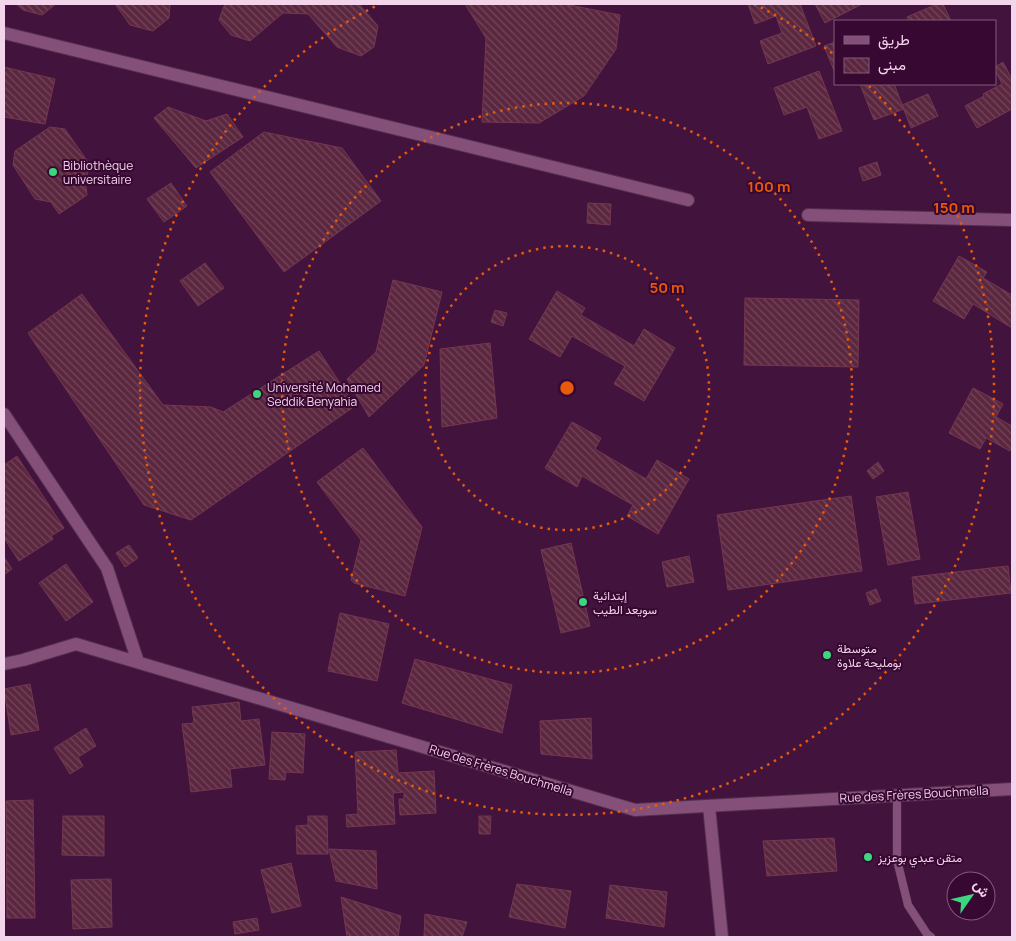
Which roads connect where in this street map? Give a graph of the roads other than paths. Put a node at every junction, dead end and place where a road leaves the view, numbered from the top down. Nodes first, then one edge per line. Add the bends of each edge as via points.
1 (4, 33) edge
2 (688, 200) dead end
3 (808, 215) dead end
4 (1012, 220) edge
5 (4, 414) edge
6 (138, 662) junction
7 (4, 664) edge
8 (1012, 788) edge
9 (897, 795) junction
10 (709, 806) junction
11 (722, 937) edge
12 (931, 937) edge

1 - 2 street
3 - 4 street
5 - 6 street via 107,568
6 - 7 street, Rue des Frères Bouchmella via 76,644
6 - 10 street, Rue des Frères Bouchmella via 635,810
8 - 9 street, Rue des Frères Bouchmella
9 - 10 street, Rue des Frères Bouchmella
9 - 12 lane via 897,860 908,905
10 - 11 street

